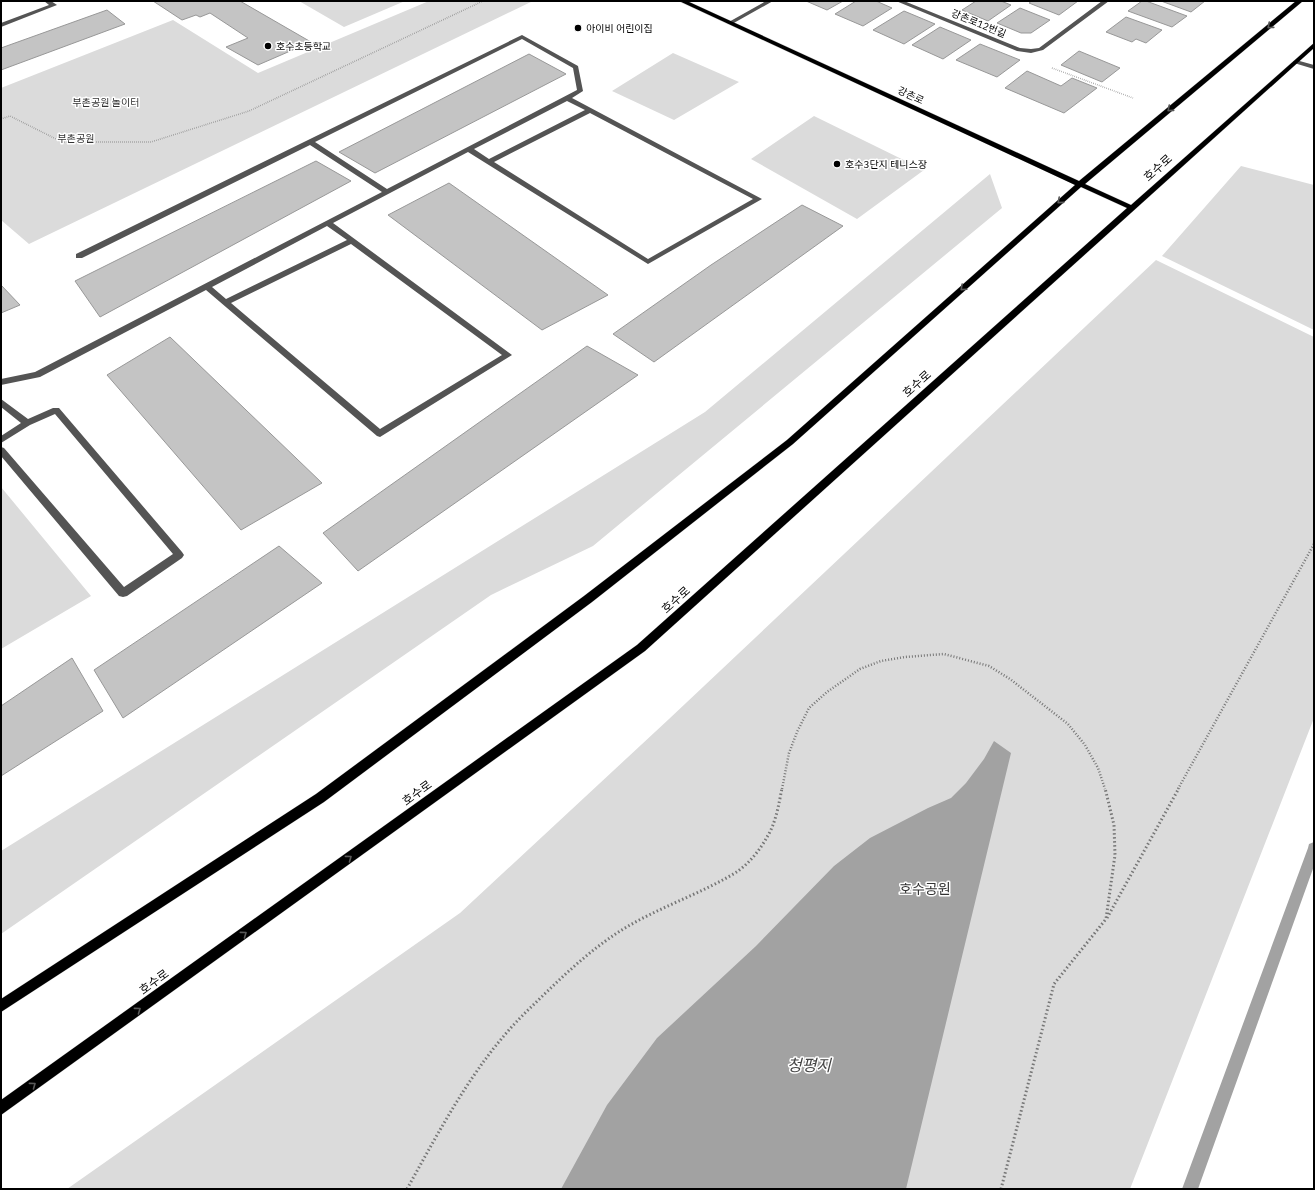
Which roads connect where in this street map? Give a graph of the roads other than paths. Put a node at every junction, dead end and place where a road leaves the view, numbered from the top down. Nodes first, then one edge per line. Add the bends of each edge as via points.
1 (47, 1) edge
2 (682, 1) edge
3 (770, 1) edge
4 (899, 1) edge
5 (1300, 1) edge
6 (1103, 2) edge
7 (730, 23) junction
8 (1, 25) edge
9 (1314, 45) edge
10 (1296, 62) junction
11 (1314, 67) edge
12 (567, 98) junction
13 (590, 110) junction
14 (310, 142) junction
15 (468, 150) junction
16 (489, 162) junction
17 (1080, 184) junction
18 (387, 192) junction
19 (1132, 208) junction
20 (328, 222) junction
21 (353, 240) junction
22 (78, 256) dead end
23 (206, 286) junction
24 (225, 303) junction
25 (1, 382) edge
26 (1, 402) edge
27 (27, 423) junction
28 (1, 440) edge
29 (1, 450) edge
30 (1, 1006) edge
31 (1, 1108) edge

1 - 8 street via 54,5
2 - 7 main road, 강촌로
3 - 7 street
4 - 6 street, 강촌로12번길 via 991,40 1019,50 1031,51 1041,49
5 -> 17 main road
7 - 17 main road, 강촌로
9 - 10 main road, 호수로
10 - 11 street
10 - 19 main road, 호수로
12 - 13 street
12 - 14 street via 580,91 576,67 522,37
12 - 15 street
13 - 16 street
13 - 16 street via 758,199 648,262
14 - 18 street
14 - 22 street
15 - 16 street
15 - 18 street
17 - 19 main road, 강촌로
17 -> 30 main road via 790,442 588,599 320,798
18 - 20 street
31 -> 19 main road, 호수로 via 641,648
20 - 21 street
20 - 23 street
21 - 24 street
21 - 24 street via 508,355 380,434
23 - 24 street
23 - 25 street via 37,375
26 - 27 street
27 - 28 street
27 - 29 street via 56,410 179,555 123,593

